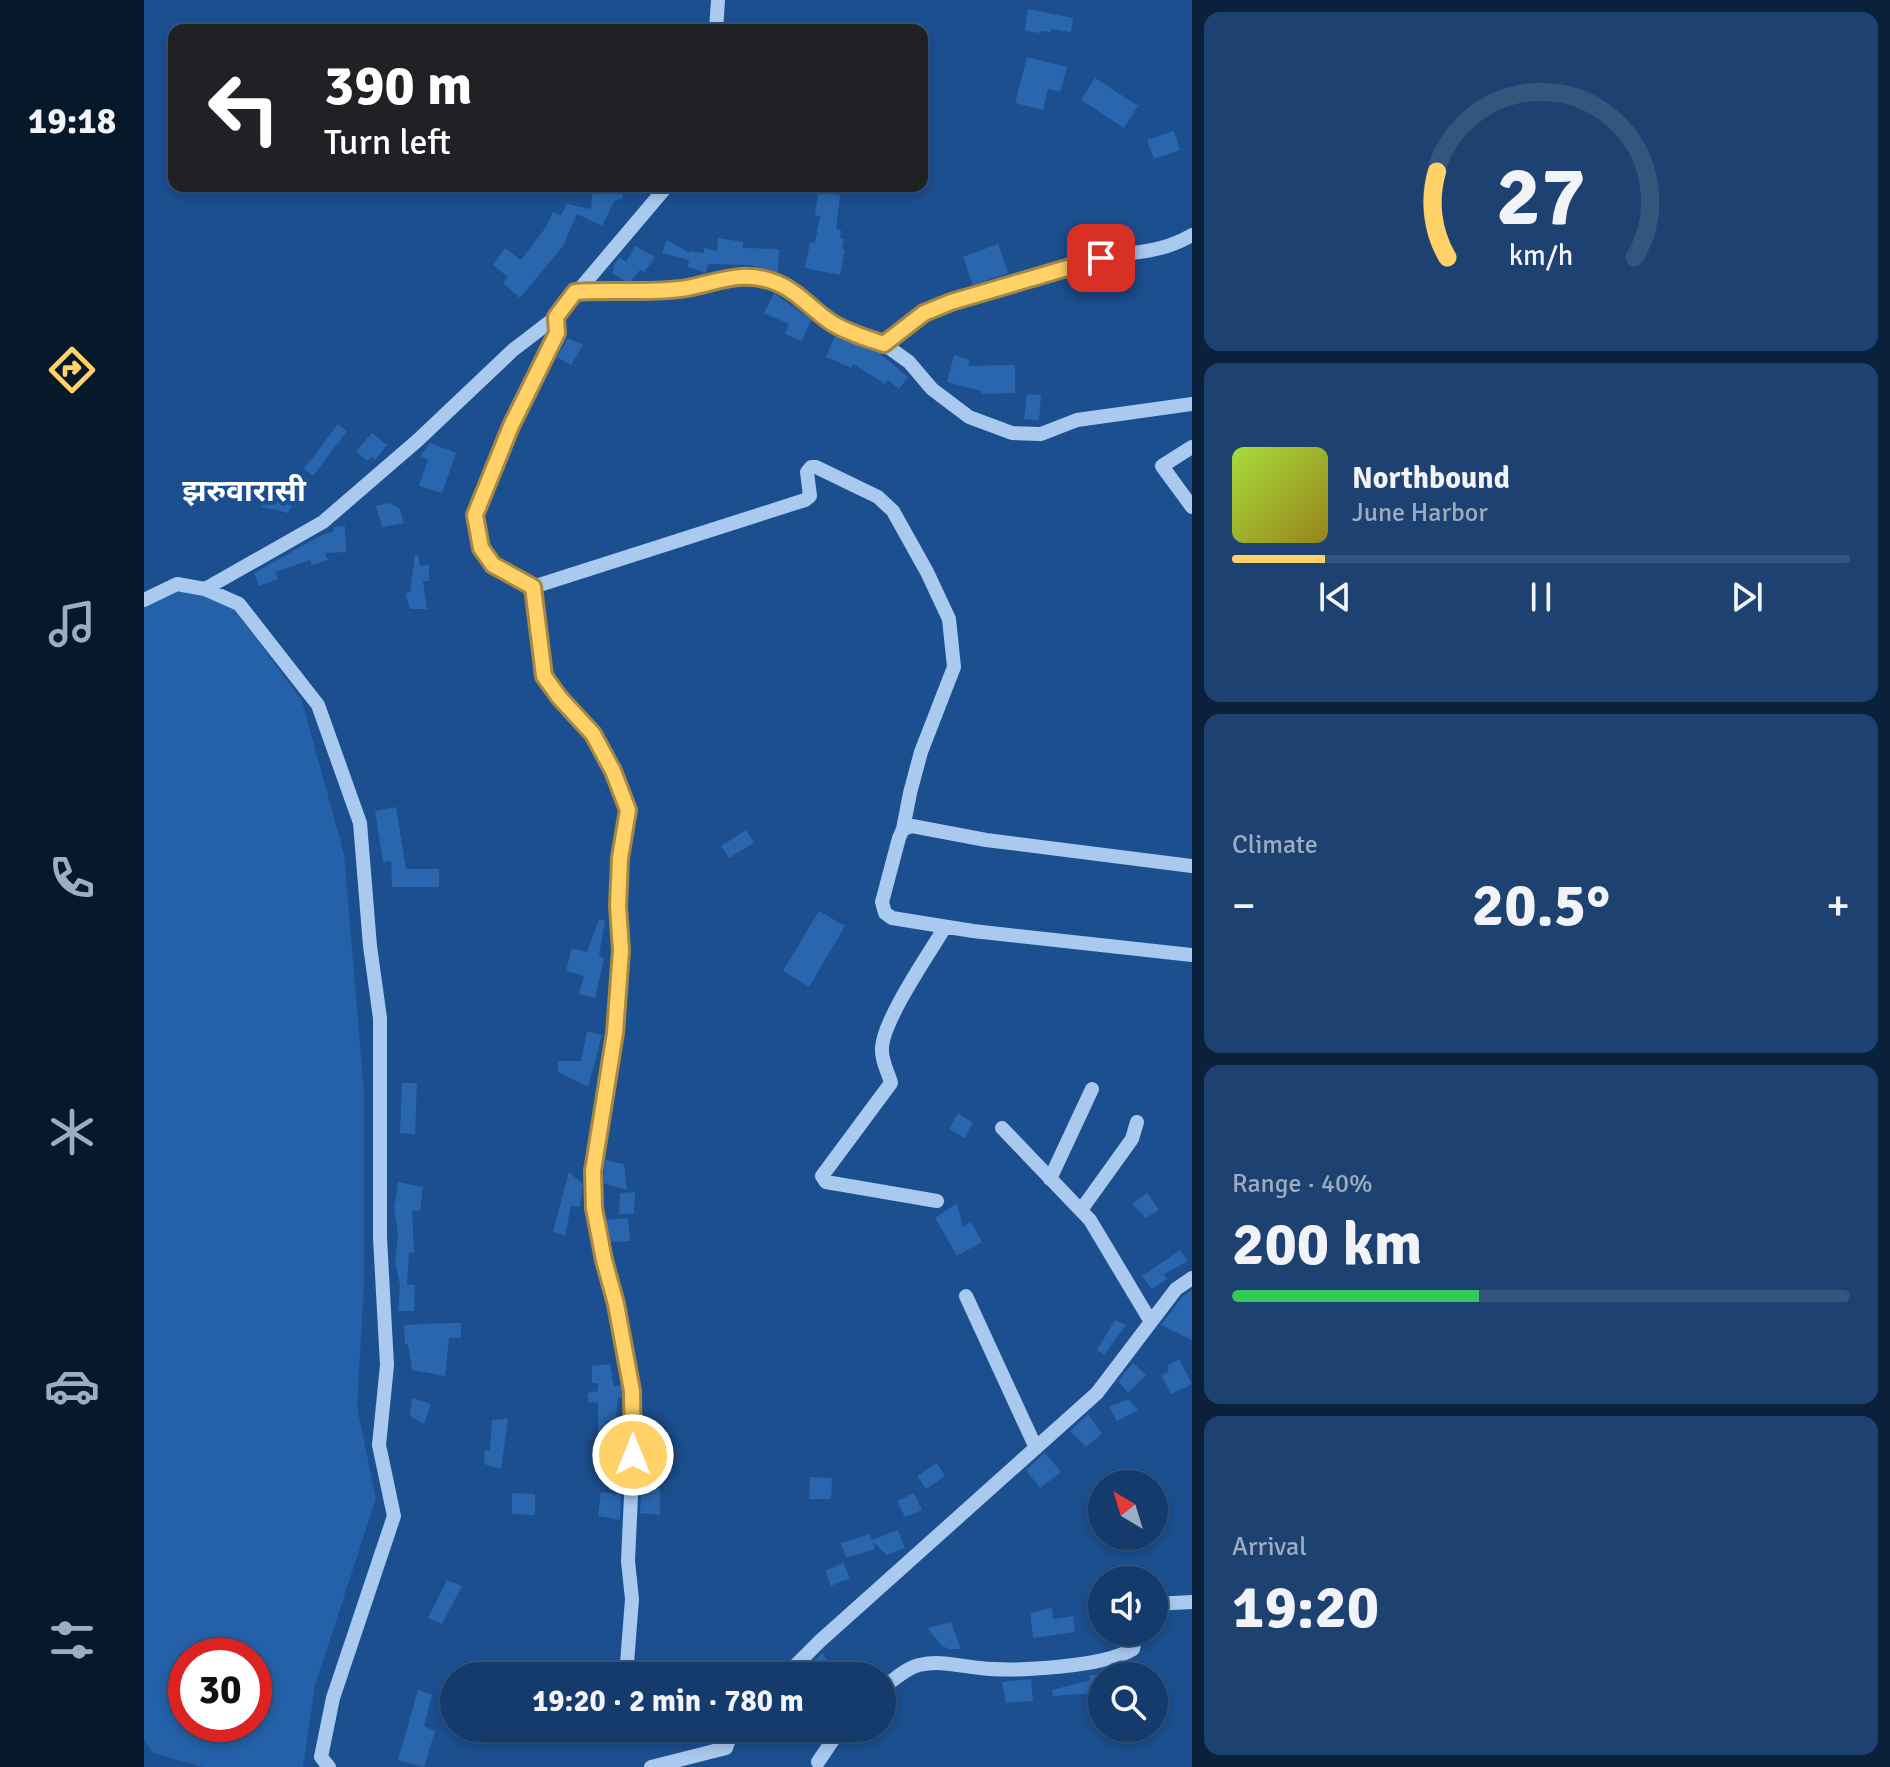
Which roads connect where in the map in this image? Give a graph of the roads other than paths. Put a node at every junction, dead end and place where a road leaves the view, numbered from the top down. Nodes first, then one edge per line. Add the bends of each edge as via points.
1 (718, 0) edge
2 (716, 24) edge
3 (662, 192) edge
4 (1192, 235) edge
5 (575, 292) junction
6 (556, 317) junction
7 (884, 344) junction
8 (1192, 404) edge
9 (1192, 447) edge
10 (1192, 507) edge
11 (533, 587) junction
12 (205, 589) junction
13 (144, 600) edge
14 (903, 829) junction
15 (1192, 866) edge
16 (945, 927) junction
17 (1192, 955) edge
18 (1092, 1089) dead end
19 (1137, 1122) dead end
20 (1002, 1128) dead end
21 (1050, 1179) junction
22 (937, 1201) dead end
23 (1081, 1210) junction
24 (1192, 1278) edge
25 (966, 1296) dead end
26 (1151, 1322) junction
27 (1036, 1448) junction
28 (1192, 1602) edge
29 (1168, 1603) edge
30 (1134, 1646) edge
31 (627, 1662) edge
32 (799, 1662) edge
33 (896, 1679) edge
34 (728, 1742) edge
35 (832, 1742) edge
36 (818, 1762) dead end
37 (329, 1767) edge
38 (651, 1767) edge

1 - 2 street
3 - 5 street
4 - 7 street via 1165,248 1101,258 951,302 924,313
5 - 6 street
5 - 7 street via 686,288 748,277 777,283 830,322
6 - 11 street via 557,333 475,515 481,548 493,565
6 - 12 street via 323,522
7 - 8 street via 969,417 1012,433 1041,434 1077,420
9 - 10 street via 1162,466
11 - 14 street via 805,500 810,496 811,467 878,497 893,511 949,619 954,667 921,752
11 - 31 street via 544,676 593,734 628,810 620,858 615,1033 593,1171 594,1208 632,1391
12 - 13 street via 177,584
12 - 37 street via 239,604 318,705 360,823 380,1018 380,1238 387,1365 379,1445 394,1516 333,1698 321,1757
14 - 15 street via 912,826
14 - 16 street via 882,902 885,913
16 - 17 street
16 - 22 street via 888,1025 882,1045 891,1083 822,1176 826,1182
18 - 21 street
19 - 23 street via 1132,1139
20 - 21 street
21 - 23 street
23 - 26 street
24 - 26 street via 1176,1289
25 - 27 street
26 - 27 street via 1097,1393
27 - 32 street
28 - 29 street
30 - 33 street via 1119,1658 1030,1669 945,1662 915,1666
34 - 38 street via 726,1748
35 - 36 street

